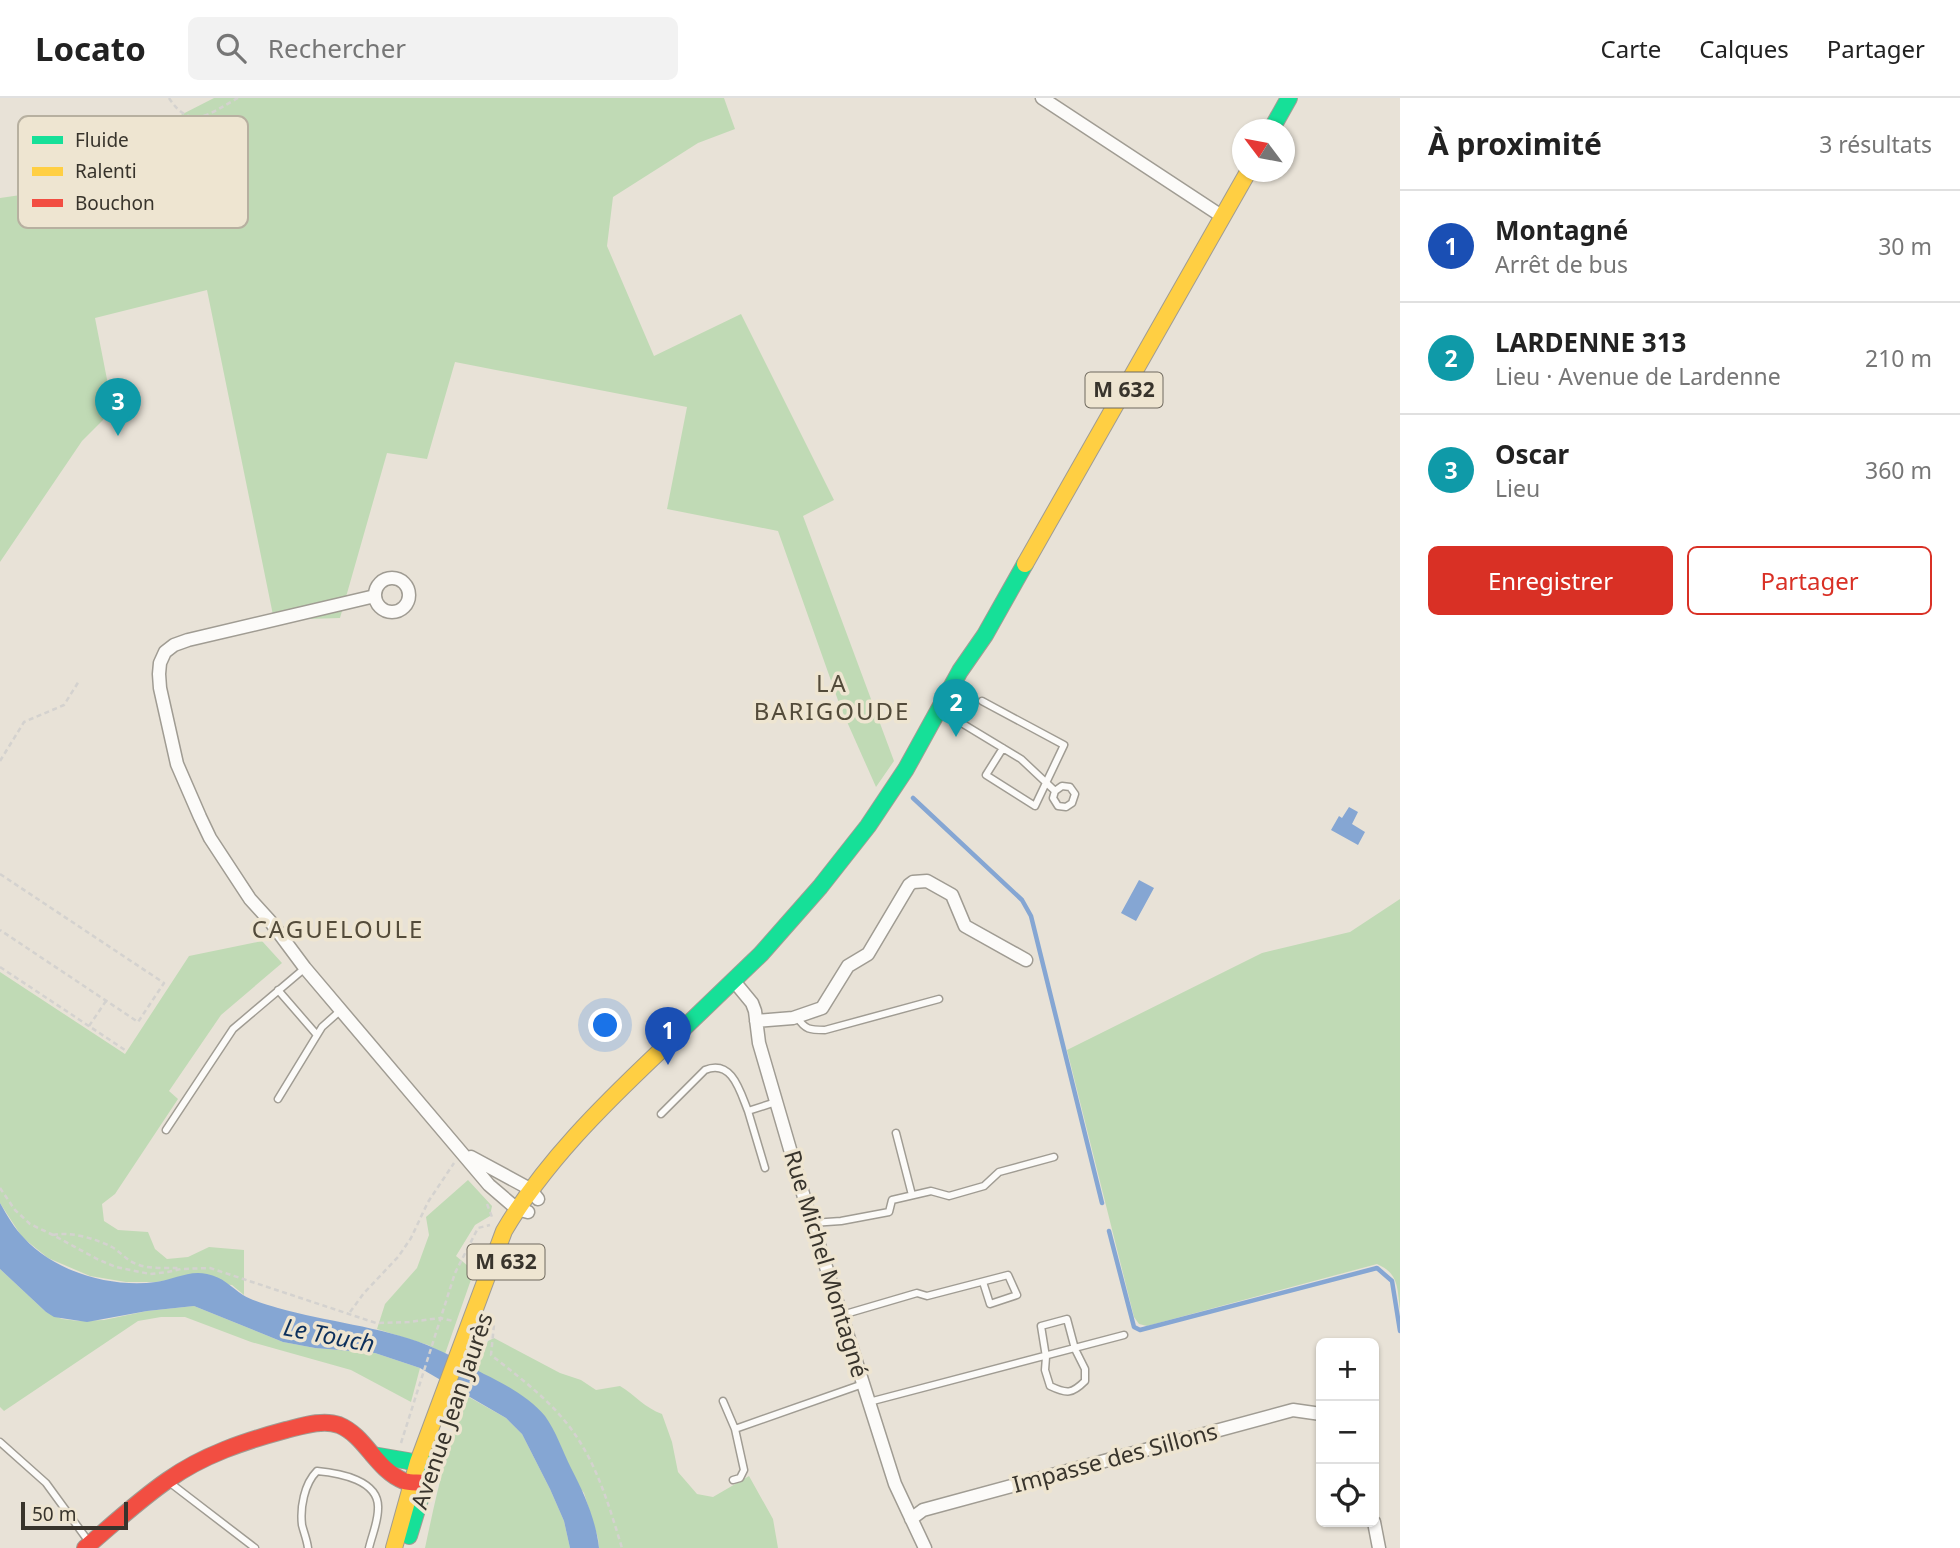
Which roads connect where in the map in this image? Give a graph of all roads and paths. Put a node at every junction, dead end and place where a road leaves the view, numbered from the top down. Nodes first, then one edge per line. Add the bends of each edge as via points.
1 (169, 98) edge
2 (238, 98) edge
3 (1042, 98) edge
4 (1289, 98) edge
5 (186, 116) edge
6 (203, 116) edge
7 (1278, 119) edge
8 (1242, 182) edge
9 (1223, 217) junction
10 (375, 596) dead end
11 (79, 681) dead end
12 (982, 701) dead end
13 (943, 713) junction
14 (1003, 748) junction
15 (0, 761) edge
16 (1046, 783) junction
17 (1055, 791) dead end
18 (0, 874) edge
19 (0, 930) edge
20 (1026, 960) dead end
21 (0, 967) edge
22 (305, 968) junction
23 (738, 985) junction
24 (278, 990) junction
25 (939, 999) dead end
26 (106, 1001) junction
27 (341, 1010) junction
28 (797, 1017) junction
29 (756, 1021) junction
30 (89, 1026) junction
31 (317, 1035) junction
32 (125, 1050) dead end
33 (278, 1099) dead end
34 (776, 1102) junction
35 (748, 1111) junction
36 (661, 1114) dead end
37 (166, 1130) dead end
38 (896, 1133) dead end
39 (460, 1157) junction
40 (1054, 1157) dead end
41 (765, 1168) dead end
42 (0, 1188) edge
43 (912, 1195) junction
44 (528, 1202) junction
45 (487, 1204) dead end
46 (812, 1223) junction
47 (53, 1235) junction
48 (181, 1269) junction
49 (983, 1282) junction
50 (349, 1313) junction
51 (842, 1315) junction
52 (492, 1317) dead end
53 (440, 1318) junction
54 (467, 1335) junction
55 (1125, 1335) dead end
56 (1075, 1349) junction
57 (1046, 1357) junction
58 (863, 1384) junction
59 (723, 1401) dead end
60 (869, 1402) junction
61 (1316, 1413) edge
62 (734, 1429) junction
63 (0, 1442) edge
64 (401, 1446) dead end
65 (420, 1474) junction
66 (168, 1480) junction
67 (733, 1480) dead end
68 (911, 1519) junction
69 (1375, 1527) edge
70 (90, 1547) edge
71 (255, 1548) edge
72 (308, 1548) edge
73 (369, 1548) edge
74 (394, 1548) edge
75 (406, 1548) edge
76 (622, 1548) edge
77 (925, 1548) edge
78 (1379, 1548) edge

1 - 5 path
2 - 6 path
3 - 9 street
4 - 7 main road
8 - 9 main road, M 632
9 - 13 main road, M 632 via 985,635 970,676
10 - 22 street via 174,645 160,663 160,688 177,764 200,817 250,899
11 - 15 path via 64,705 24,722
12 - 16 lane via 1064,745
13 - 14 lane
13 - 23 main road, M 632 via 868,826
14 - 16 lane
14 - 16 lane via 986,775 1035,806
16 - 17 lane
18 - 26 path via 164,983 138,1022
19 - 26 path
20 - 28 street via 965,926 952,895 927,881 913,882 868,954 849,966 822,1008
21 - 30 path
22 - 24 lane
22 - 27 street
23 - 29 street, Rue Michel Montagné via 752,1003
23 - 44 main road, M 632 via 645,1065 551,1162
24 - 31 lane
24 - 37 lane via 233,1029
25 - 28 lane via 825,1030 810,1030
26 - 30 path
27 - 31 lane
27 - 39 street
28 - 29 street
29 - 34 street, Rue Michel Montagné
30 - 32 path
31 - 33 lane
34 - 35 lane
34 - 46 street, Rue Michel Montagné
35 - 36 lane via 738,1084 724,1069 714,1066
35 - 41 lane
38 - 43 lane
39 - 44 street
39 - 44 street via 493,1188
39 - 50 path via 398,1257
40 - 43 lane via 999,1172 984,1186 949,1196 931,1191
42 - 47 path via 30,1224
43 - 46 lane via 892,1200 889,1212
44 - 54 main road, Avenue Jean Jaurès / M 632 via 504,1231
45 - 53 path via 494,1224 478,1228 455,1273
46 - 51 street, Rue Michel Montagné
47 - 48 path via 106,1245 141,1266
47 - 48 path via 116,1267 150,1274
48 - 50 path via 210,1268
49 - 49 lane via 1008,1275 1017,1295 990,1304
49 - 51 lane via 928,1296 917,1293
50 - 53 path via 376,1323
51 - 58 street, Rue Michel Montagné
52 - 76 path via 491,1355 557,1412 580,1442 606,1496
53 - 54 path
53 - 64 path
54 - 65 main road, Avenue Jean Jaurès / M 632
55 - 56 lane
56 - 57 lane
56 - 57 lane via 1067,1319 1041,1326
56 - 57 lane via 1085,1369 1085,1381 1076,1390 1063,1393 1050,1386
57 - 60 lane
58 - 60 street, Rue Michel Montagné
58 - 62 lane
59 - 62 lane
60 - 68 street, Rue Michel Montagné
61 - 68 street, Impasse des Sillons via 1293,1410 923,1510
62 - 67 lane via 744,1470
63 - 70 lane via 46,1483
65 - 66 main road via 373,1455 341,1426 329,1423 243,1442
65 - 74 main road, Avenue Jean Jaurès / M 632
65 - 75 main road, Avenue Jean Jaurès / M 632
66 - 70 main road
66 - 71 lane
68 - 77 street, Rue Michel Montagné
69 - 78 street
72 - 73 lane via 302,1506 317,1471 361,1481 374,1494 378,1509

